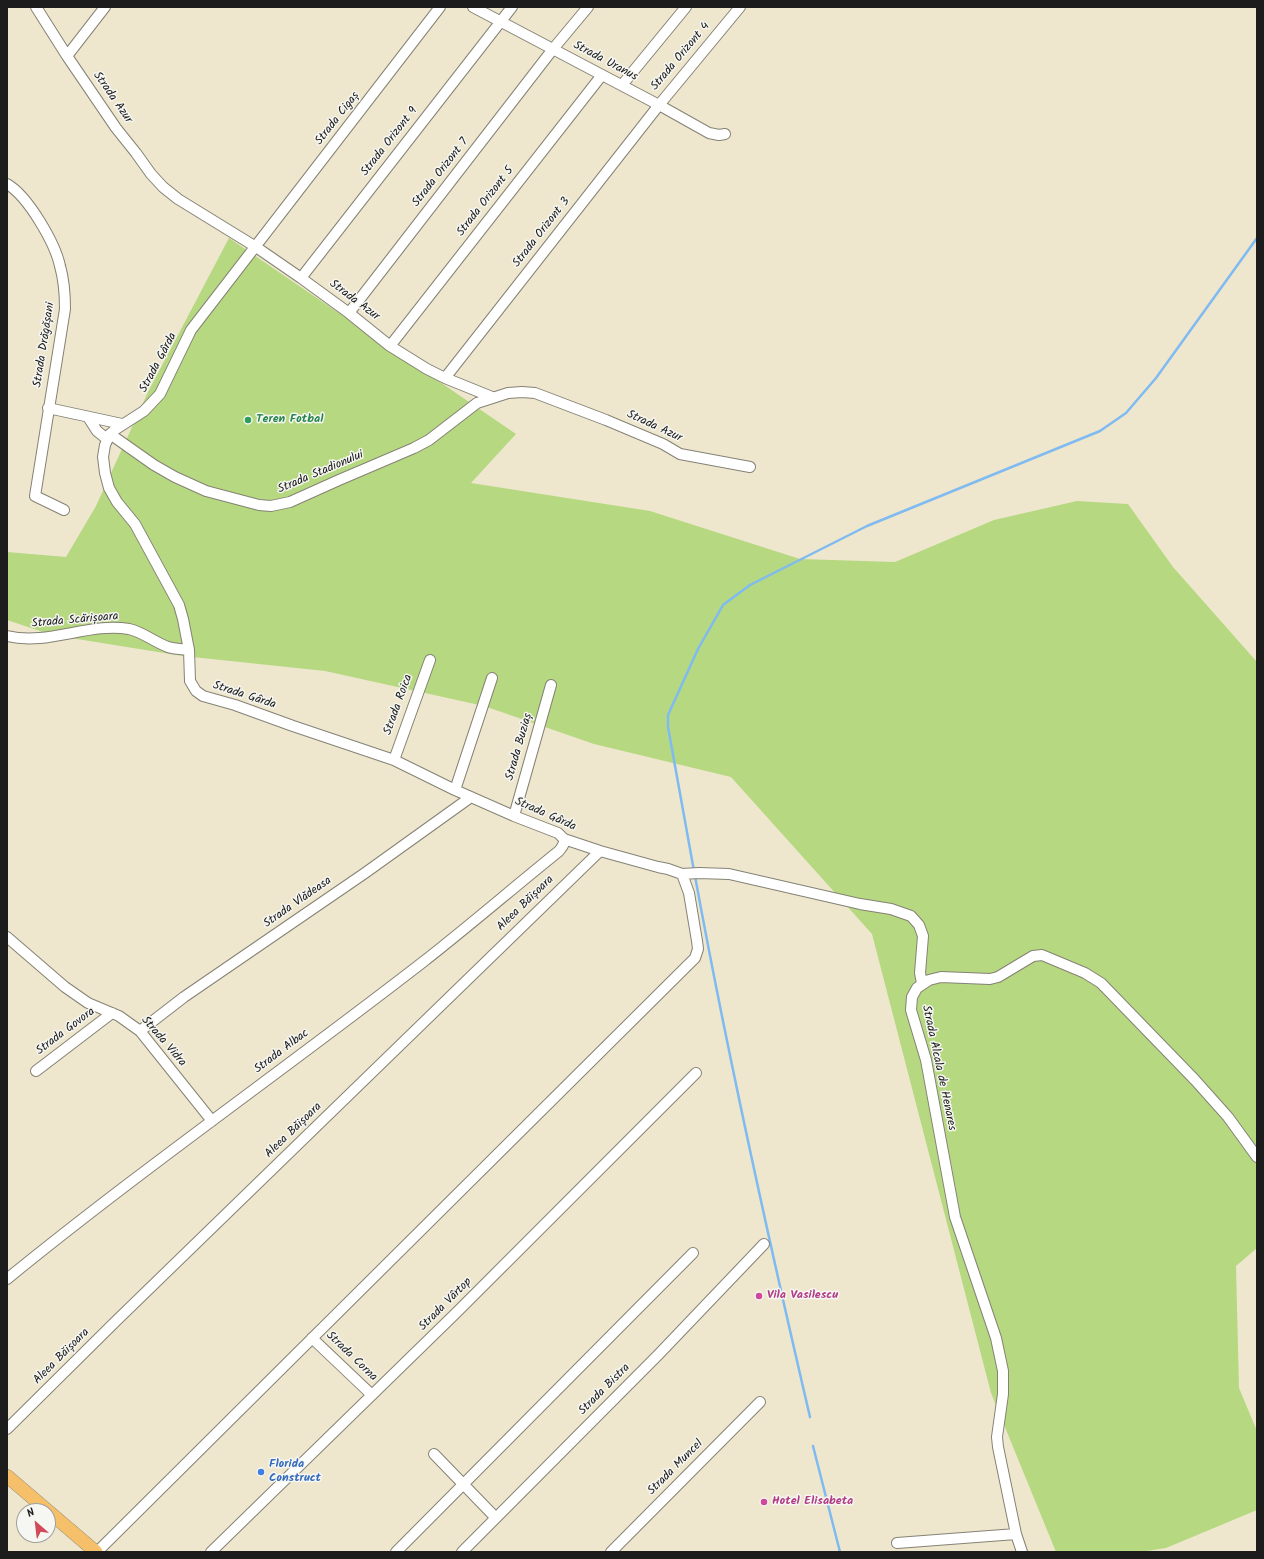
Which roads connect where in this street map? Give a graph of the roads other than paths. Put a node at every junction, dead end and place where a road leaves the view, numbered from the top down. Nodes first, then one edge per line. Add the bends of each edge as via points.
1 (36, 7) edge
2 (105, 7) edge
3 (440, 7) edge
4 (473, 7) edge
5 (512, 7) edge
6 (588, 7) edge
7 (686, 7) edge
8 (740, 7) edge
9 (500, 21) junction
10 (553, 49) junction
11 (67, 56) junction
12 (602, 75) junction
13 (622, 85) junction
14 (659, 105) junction
15 (725, 134) dead end
16 (7, 184) edge
17 (256, 247) junction
18 (301, 278) junction
19 (348, 313) junction
20 (390, 346) junction
21 (445, 378) junction
22 (492, 397) junction
23 (48, 408) junction
24 (88, 417) junction
25 (122, 424) junction
26 (109, 437) junction
27 (750, 467) dead end
28 (64, 510) dead end
29 (7, 636) edge
30 (189, 650) junction
31 (430, 660) dead end
32 (492, 678) dead end
33 (550, 685) dead end
34 (394, 760) junction
35 (455, 790) junction
36 (471, 797) junction
37 (514, 816) junction
38 (564, 839) junction
39 (600, 851) junction
40 (684, 874) junction
41 (7, 937) edge
42 (922, 983) junction
43 (112, 1013) junction
44 (140, 1031) junction
45 (36, 1071) dead end
46 (696, 1073) dead end
47 (212, 1121) junction
48 (1257, 1157) edge
49 (764, 1244) dead end
50 (693, 1253) dead end
51 (7, 1279) edge
52 (312, 1338) junction
53 (372, 1395) junction
54 (760, 1402) dead end
55 (7, 1429) edge
56 (434, 1454) dead end
57 (7, 1476) edge
58 (463, 1484) junction
59 (496, 1518) junction
60 (1016, 1534) junction
61 (897, 1543) dead end
62 (96, 1552) edge
63 (211, 1552) edge
64 (396, 1552) edge
65 (462, 1552) edge
66 (611, 1552) edge
67 (1022, 1552) edge

1 - 11 street, Strada Azur
2 - 11 street
3 - 17 street, Strada Cigaș
4 - 9 street, Strada Uranus
5 - 9 street, Strada Orizont 9
6 - 10 street, Strada Orizont 7
7 - 13 street
8 - 14 street, Strada Orizont 4
9 - 10 street, Strada Uranus
9 - 18 street, Strada Orizont 9
10 - 12 street, Strada Uranus
10 - 19 street, Strada Orizont 7
11 - 17 street, Strada Azur via 116,128 163,187
12 - 13 street, Strada Uranus
12 - 20 street, Strada Orizont 5
13 - 14 street, Strada Uranus
14 - 15 street, Strada Uranus via 709,133
14 - 21 street, Strada Orizont 3
16 - 23 street, Strada Drăgășani via 34,212 55,250 64,285 65,309
17 - 18 street, Strada Azur
17 - 25 street, Strada Gârda via 191,330 160,394 144,411
18 - 19 street, Strada Azur
19 - 20 street, Strada Azur
20 - 21 street, Strada Azur
21 - 22 street, Strada Azur
22 - 26 street, Strada Stadionului via 478,403 429,440 414,448 290,502 271,506 206,491 175,477
22 - 27 street, Strada Azur via 508,393 535,393 606,420 680,454
23 - 24 street
23 - 28 street, Strada Drăgășani via 34,496
24 - 25 street
24 - 26 street via 97,431
25 - 26 street, Strada Gârda
26 - 30 street, Strada Gârda via 103,456 109,488 135,524 179,605
29 - 30 street, Strada Scărișoara via 36,639 91,630 129,629 170,648
30 - 34 street, Strada Gârda via 190,681 196,692 202,696
31 - 34 street, Strada Roica
32 - 35 street
33 - 37 street, Strada Buziaș
34 - 35 street, Strada Gârda
35 - 36 street, Strada Gârda
36 - 37 street, Strada Gârda
36 - 44 street, Strada Vlădeasa via 184,997
37 - 38 street, Strada Gârda via 546,827
38 - 39 street, Strada Gârda
38 - 47 street, Strada Albac via 559,851 424,961
39 - 40 street, Strada Gârda
39 - 55 street, Aleea Băișoara
40 - 42 street, Strada Gârda via 729,874 860,904 891,908 911,916 919,925 923,936 920,973
40 - 52 street via 697,941 695,958
41 - 43 street, Strada Vidra via 65,987 88,1003
42 - 48 street via 941,977 990,979 998,977 1033,956 1042,955 1085,973 1101,983 1195,1080 1228,1117
42 - 60 street, Strada Alcala de Henares via 912,997 910,1010 926,1060 955,1217 996,1338 1003,1371 1003,1394 997,1437
43 - 44 street, Strada Vidra
43 - 45 street, Strada Govora
44 - 47 street, Strada Vidra
46 - 53 street, Strada Vârtop
47 - 51 street, Strada Albac via 80,1220
49 - 59 street, Strada Bistra
50 - 58 street
52 - 53 street, Strada Corna
52 - 62 street
53 - 63 street, Strada Vârtop
54 - 66 street, Strada Muncel
56 - 58 street
57 - 62 main road
58 - 59 street
58 - 64 street
59 - 65 street, Strada Bistra
60 - 61 street
60 - 67 street, Strada Alcala de Henares

